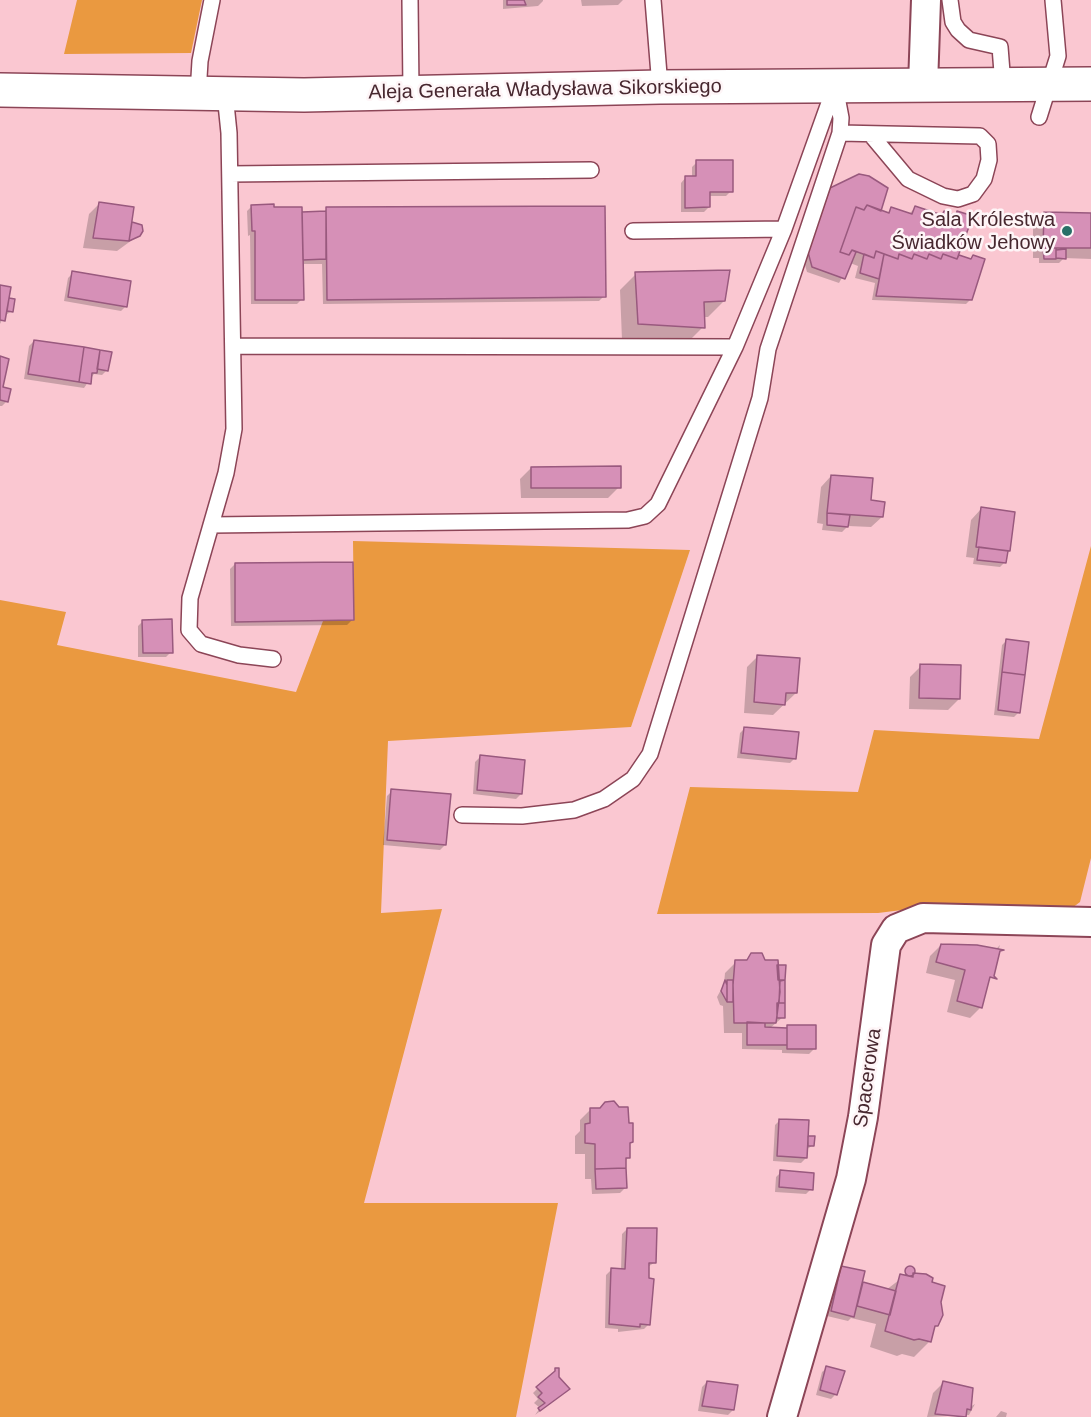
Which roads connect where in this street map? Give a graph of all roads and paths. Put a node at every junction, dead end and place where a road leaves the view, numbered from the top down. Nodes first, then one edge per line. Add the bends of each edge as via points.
1 (212, 0) edge
2 (410, 0) edge
3 (653, 0) edge
4 (926, 0) edge
5 (950, 0) edge
6 (1053, 0) edge
7 (1091, 84) edge
8 (923, 85) junction
9 (1004, 85) junction
10 (1050, 85) junction
11 (835, 86) junction
12 (660, 87) junction
13 (0, 90) edge
14 (411, 91) junction
15 (212, 94) junction
16 (1039, 117) dead end
17 (840, 134) junction
18 (872, 136) junction
19 (591, 170) dead end
20 (230, 174) junction
21 (784, 229) junction
22 (633, 231) dead end
23 (233, 346) junction
24 (735, 347) junction
25 (211, 525) junction
26 (273, 659) dead end
27 (462, 815) dead end
28 (1090, 917) edge
29 (782, 1417) edge

1 - 15 lane via 200,61
2 - 14 lane
3 - 12 lane
4 - 8 street
5 - 9 lane via 957,30 969,40 1000,47
6 - 10 lane via 1058,56
7 - 10 main road, Aleja Generała Władysława Sikorskiego
8 - 9 main road, Aleja Generała Władysława Sikorskiego
8 - 11 main road, Aleja Generała Władysława Sikorskiego
9 - 10 main road, Aleja Generała Władysława Sikorskiego
10 - 16 lane
11 - 12 main road, Aleja Generała Władysława Sikorskiego
11 - 17 lane
11 - 21 lane
12 - 14 main road, Aleja Generała Władysława Sikorskiego
13 - 15 main road, Aleja Generała Władysława Sikorskiego
14 - 15 main road, Aleja Generała Władysława Sikorskiego
15 - 20 lane
17 - 18 lane
17 - 27 lane via 768,349 760,398 650,754 633,779 604,799 573,810 522,816
18 - 18 lane via 980,136 988,144 984,179 973,194 958,199 944,196 908,179
19 - 20 lane
20 - 23 lane
21 - 22 lane
21 - 24 lane
23 - 24 lane
23 - 25 lane via 234,429
24 - 25 lane via 658,504 645,516 628,520
25 - 26 lane via 190,598 189,630 201,644 239,655
28 - 29 street, Spacerowa via 923,918 896,929 886,945 864,1117 851,1179

